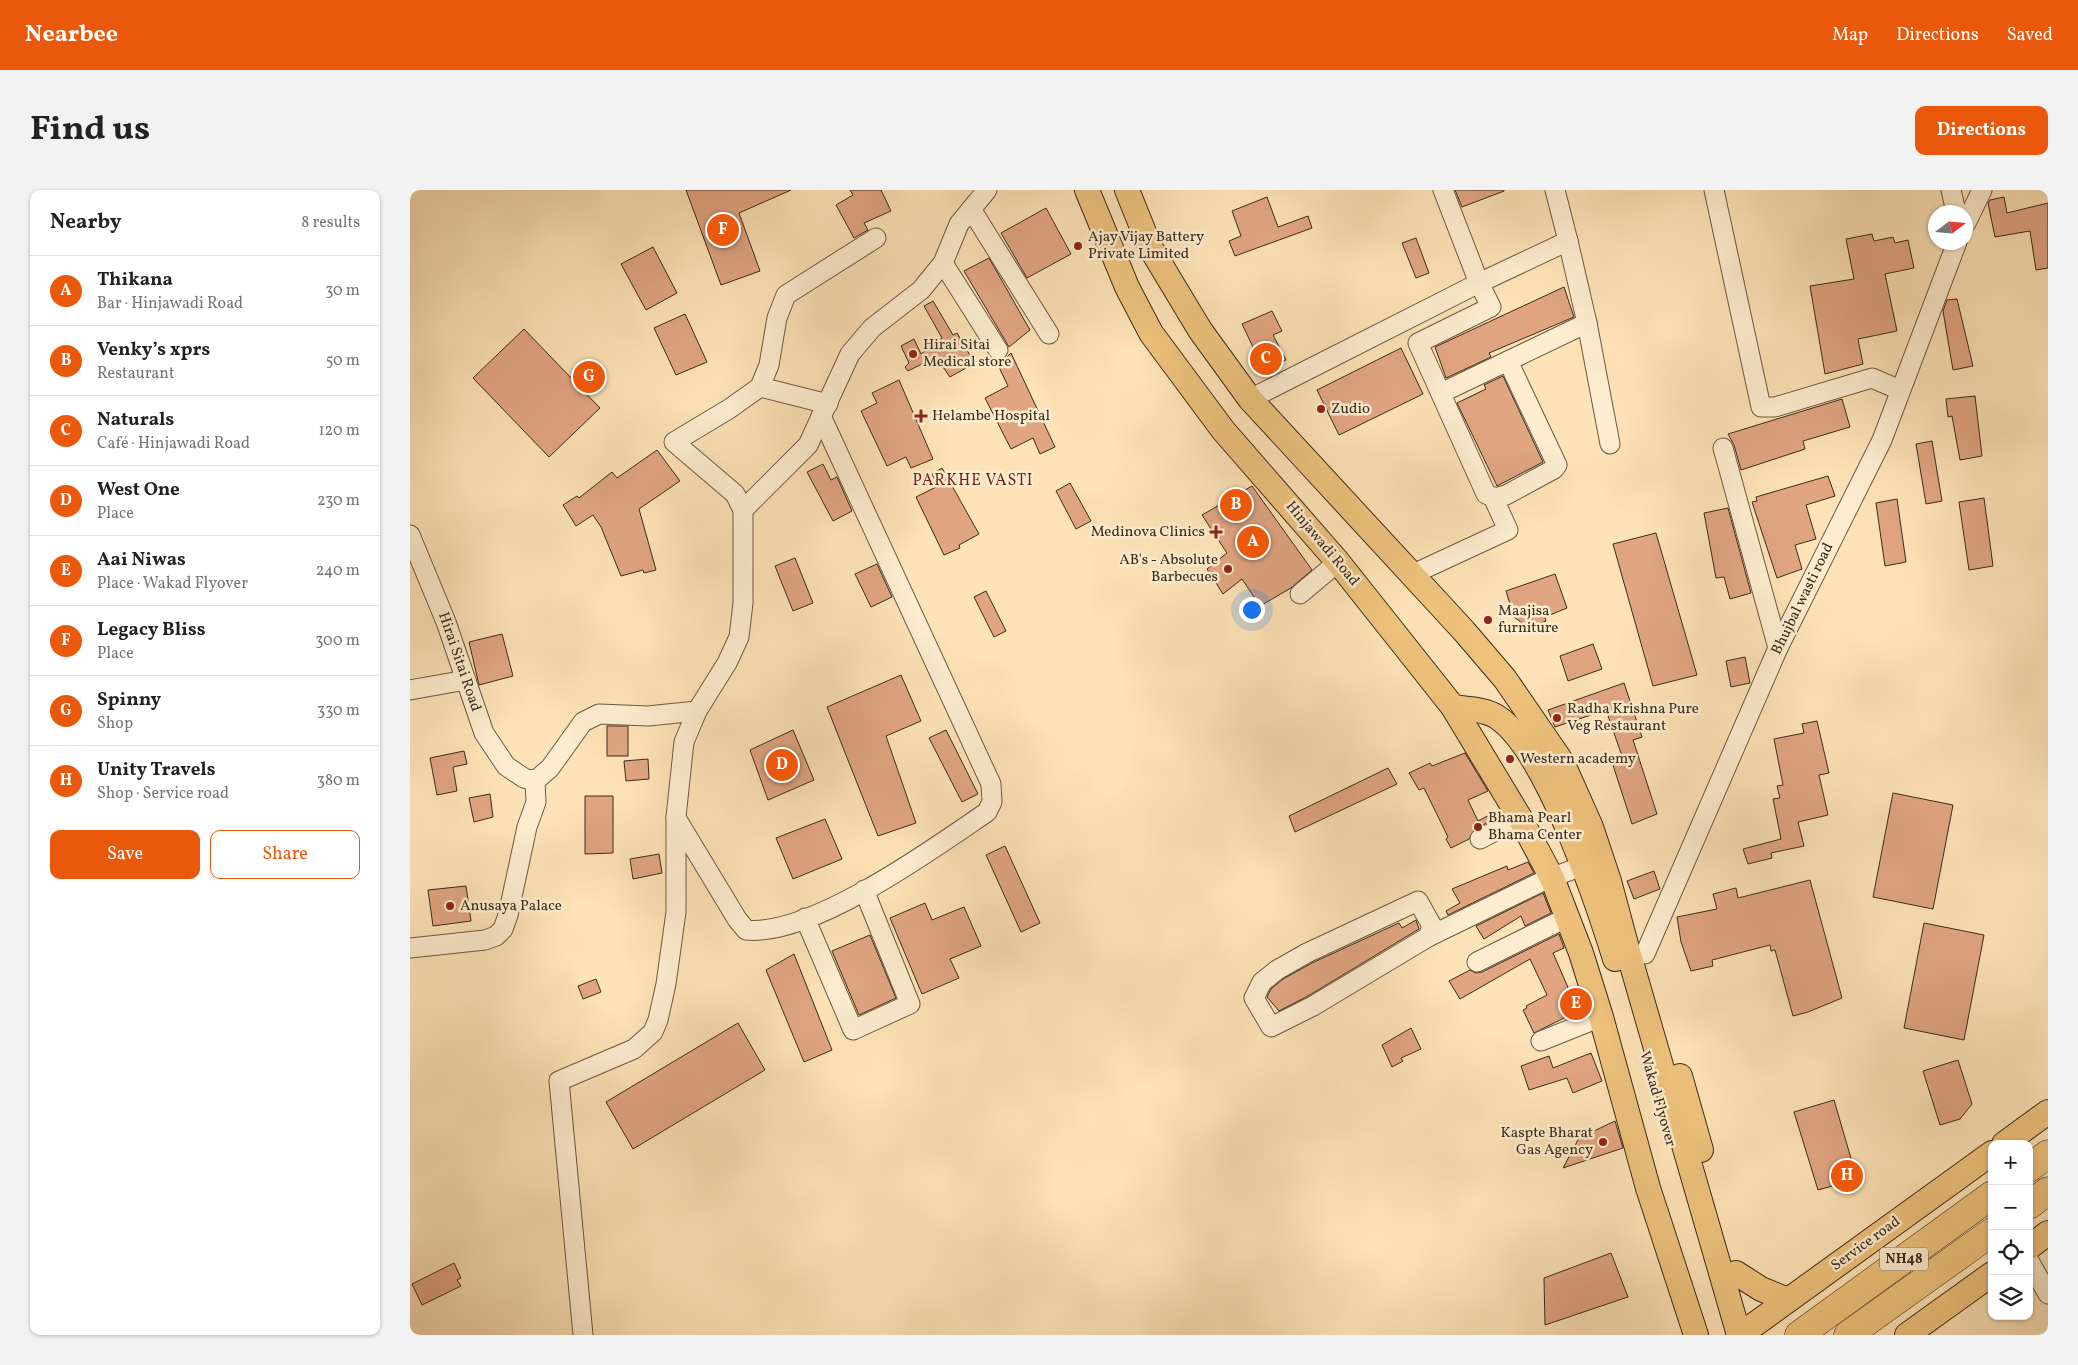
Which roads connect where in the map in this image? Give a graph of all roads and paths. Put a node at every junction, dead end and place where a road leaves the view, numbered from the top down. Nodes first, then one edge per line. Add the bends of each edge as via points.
1 (987, 190) edge
2 (1087, 190) edge
3 (1127, 190) edge
4 (1443, 190) edge
5 (1556, 190) edge
6 (1714, 190) edge
7 (1951, 190) edge
8 (1982, 190) edge
9 (1954, 205) edge
10 (971, 209) junction
11 (1973, 209) edge
12 (876, 238) dead end
13 (1568, 241) junction
14 (1150, 247) junction
15 (1954, 250) edge
16 (943, 263) junction
17 (1117, 263) junction
18 (1479, 283) junction
19 (1587, 324) junction
20 (1049, 334) dead end
21 (998, 350) dead end
22 (1508, 361) junction
23 (760, 387) junction
24 (1900, 390) junction
25 (1440, 393) junction
26 (1250, 399) junction
27 (824, 410) junction
28 (1610, 444) dead end
29 (1724, 448) dead end
30 (1493, 497) junction
31 (744, 510) junction
32 (411, 540) edge
33 (1338, 562) junction
34 (1411, 575) junction
35 (1300, 594) dead end
36 (1778, 648) junction
37 (466, 680) junction
38 (410, 690) edge
39 (1453, 707) junction
40 (697, 711) junction
41 (529, 780) junction
42 (676, 817) junction
43 (1520, 818) junction
44 (1480, 839) dead end
45 (1582, 866) junction
46 (1552, 878) junction
47 (864, 890) junction
48 (1568, 917) junction
49 (805, 918) junction
50 (1428, 937) junction
51 (410, 948) edge
52 (1628, 952) junction
53 (1477, 962) dead end
54 (1601, 1017) junction
55 (1541, 1041) dead end
56 (2048, 1112) edge
57 (2010, 1140) edge
58 (2048, 1154) edge
59 (1988, 1155) edge
60 (2033, 1165) edge
61 (2048, 1191) edge
62 (1988, 1198) edge
63 (2033, 1202) edge
64 (2048, 1233) edge
65 (1988, 1235) edge
66 (2033, 1244) edge
67 (2033, 1268) edge
68 (1736, 1273) junction
69 (1991, 1275) edge
70 (2048, 1294) edge
71 (1788, 1300) junction
72 (1744, 1332) edge
73 (583, 1335) edge
74 (1696, 1335) edge
75 (1726, 1335) edge
76 (1799, 1335) edge
77 (1848, 1335) edge
78 (1907, 1335) edge

1 - 10 street
2 - 17 main road, Hinjawadi Road
3 - 14 main road
4 - 18 street
5 - 13 street
6 - 24 street via 1761,407 1775,407 1872,378
7 - 9 street
8 - 11 street
10 - 16 street via 958,224
10 - 20 street
12 - 23 street via 786,294 769,365
13 - 18 street
13 - 19 street
14 - 17 main road
14 - 26 main road via 1200,330
15 - 24 street, Bhujbal wasti road
16 - 21 street
16 - 27 street via 921,290 872,328 850,354
17 - 33 main road, Hinjawadi Road via 1144,320 1186,381 1223,430
18 - 25 street via 1491,307 1418,343
18 - 26 street
19 - 22 street
19 - 28 street
22 - 25 street
22 - 30 street via 1556,465 1506,495
23 - 27 street
23 - 31 street via 674,442 735,494
24 - 36 street, Bhujbal wasti road via 1882,440
25 - 30 street via 1486,494
26 - 34 main road
27 - 31 street via 808,445
27 - 47 street via 991,784 992,802 987,812 899,873
29 - 36 street
30 - 34 street via 1508,530
31 - 40 street via 739,637
32 - 37 street, Hirai Sitai Road via 446,622
33 - 35 street
33 - 39 main road, Hinjawadi Road
34 - 52 main road, Wakad Flyover via 1505,679 1562,762 1591,827
36 - 52 street, Bhujbal wasti road
37 - 38 street
37 - 41 street, Hirai Sitai Road via 484,733 506,766
39 - 43 main road, Hinjawadi Road
39 - 45 main road via 1480,710 1496,716 1513,730 1539,770
40 - 41 street via 648,716 599,714 582,722 550,768
40 - 42 street via 684,742
41 - 51 street via 536,802 503,929 485,940
42 - 49 street via 746,930 759,932
42 - 73 street via 676,912 666,984 653,1032 634,1049 559,1081
43 - 44 street
43 - 46 main road, Hinjawadi Road
45 - 46 street
45 - 52 main road, Wakad Flyover
46 - 48 main road, Hinjawadi Road
46 - 50 street
47 - 49 street
47 - 49 street via 910,1004 853,1030
48 - 53 street
48 - 54 main road, Hinjawadi Road
50 - 50 street via 1432,926 1418,901 1277,970 1262,982 1254,998 1271,1027 1313,1006
52 - 68 main road
52 - 72 main road, Wakad Flyover
52 - 75 main road, Wakad Flyover
54 - 55 street
54 - 74 main road, Hinjawadi Road via 1648,1188
56 - 57 main road
58 - 60 highway
59 - 71 main road, Service road
61 - 63 highway
62 - 76 highway, NH48
64 - 66 main road
65 - 77 highway, NH48
67 - 70 street
68 - 71 main road via 1760,1289
68 - 72 main road
69 - 78 main road
71 - 72 main road, Service road

